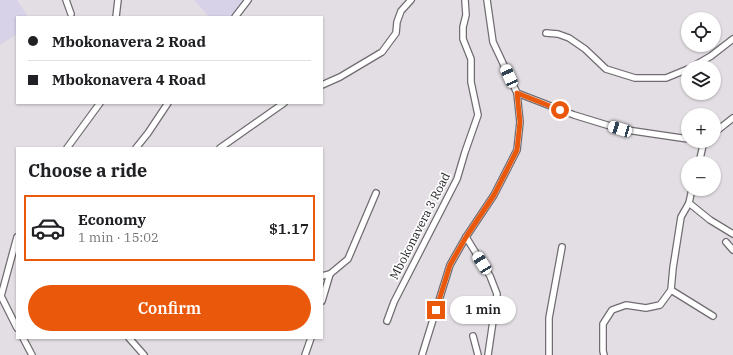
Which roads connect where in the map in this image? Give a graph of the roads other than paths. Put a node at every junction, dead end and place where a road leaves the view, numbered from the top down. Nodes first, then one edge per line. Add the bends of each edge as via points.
1 (66, 0) edge
2 (118, 0) edge
3 (248, 0) edge
4 (411, 0) edge
5 (465, 0) edge
6 (486, 0) edge
7 (72, 14) dead end
8 (116, 16) edge
9 (236, 16) edge
10 (546, 32) dead end
11 (733, 39) edge
12 (704, 60) edge
13 (681, 72) edge
14 (323, 85) edge
15 (517, 93) junction
16 (99, 104) edge
17 (167, 104) edge
18 (283, 104) edge
19 (733, 118) edge
20 (721, 127) edge
21 (681, 138) edge
22 (68, 147) edge
23 (137, 147) edge
24 (221, 147) edge
25 (376, 193) dead end
26 (690, 196) edge
27 (689, 203) junction
28 (733, 234) edge
29 (466, 237) junction
30 (16, 241) edge
31 (726, 242) dead end
32 (562, 247) dead end
33 (733, 250) edge
34 (330, 274) junction
35 (323, 276) edge
36 (671, 290) junction
37 (323, 298) edge
38 (713, 316) dead end
39 (387, 321) dead end
40 (16, 326) edge
41 (473, 336) dead end
42 (23, 339) edge
43 (130, 339) edge
44 (311, 339) edge
45 (32, 355) edge
46 (144, 355) edge
47 (305, 355) edge
48 (422, 355) edge
49 (478, 355) edge
50 (488, 355) edge
51 (549, 355) edge
52 (604, 355) edge

1 - 7 street
2 - 8 street
3 - 9 street
4 - 14 street via 401,11 396,33 382,52
5 - 39 street, Mbokonavera 3 Road via 463,39 471,59 471,82 478,116 457,179 394,302
6 - 15 street via 493,42
10 - 13 street via 569,38 606,69 635,78 666,78
11 - 12 street
15 - 21 street via 620,129
15 - 29 street via 520,122 517,150 494,195
16 - 22 street
17 - 23 street
18 - 24 street
19 - 20 street
25 - 34 street via 348,259
26 - 27 street
27 - 28 street
27 - 36 street via 681,217
29 - 48 street via 450,265
29 - 50 street via 490,276 497,294
30 - 40 street via 1,296
31 - 33 street
32 - 51 street via 549,318
34 - 35 street
34 - 37 street
36 - 38 street
36 - 52 street via 660,305 646,308 626,305 612,310 603,324
41 - 49 street
42 - 45 street
43 - 46 street
44 - 47 street

